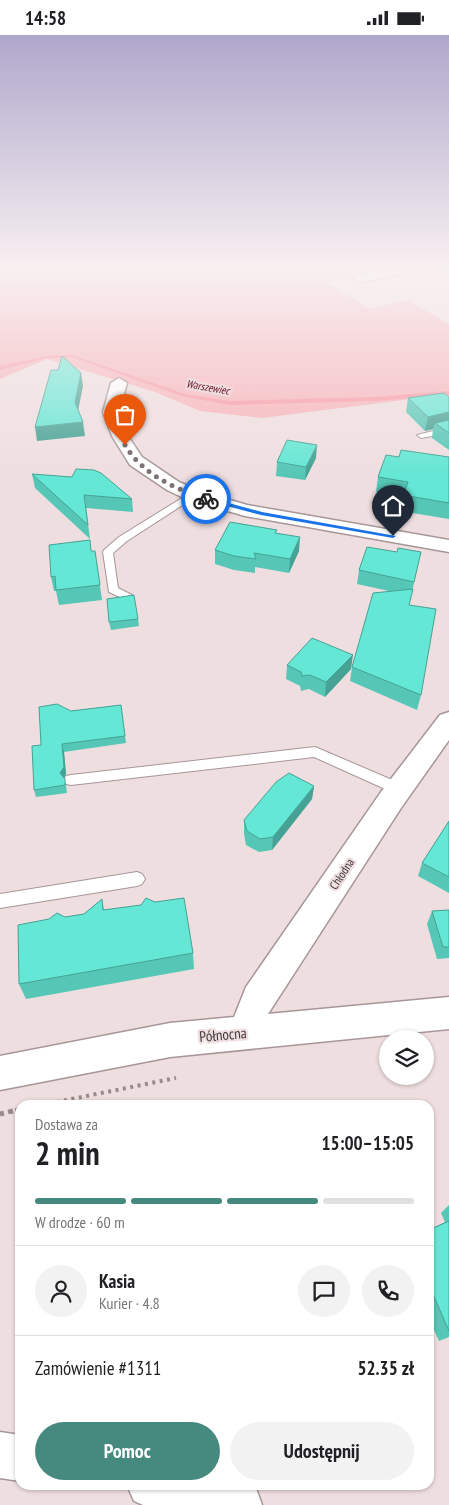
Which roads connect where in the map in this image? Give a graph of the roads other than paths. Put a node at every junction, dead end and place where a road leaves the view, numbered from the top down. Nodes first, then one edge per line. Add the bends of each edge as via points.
1 (119, 383) dead end
2 (449, 430) edge
3 (421, 435) dead end
4 (193, 495) junction
5 (449, 546) edge
6 (128, 597) edge
7 (449, 721) edge
8 (71, 780) dead end
9 (399, 789) junction
10 (138, 879) dead end
11 (0, 901) edge
12 (449, 1013) edge
13 (250, 1033) junction
14 (0, 1073) edge
15 (0, 1455) edge
16 (15, 1457) edge
17 (172, 1490) edge
18 (239, 1505) edge

1 - 4 street via 111,412 130,454 152,474
2 - 3 lane
4 - 5 street via 261,513
4 - 6 lane via 108,552 114,590
7 - 9 street, Chłodna
8 - 9 lane via 315,752
9 - 13 street, Chłodna via 258,998 251,1015
10 - 11 lane
12 - 13 street, Północna
13 - 14 street, Północna via 170,1040
15 - 16 street
17 - 18 street

